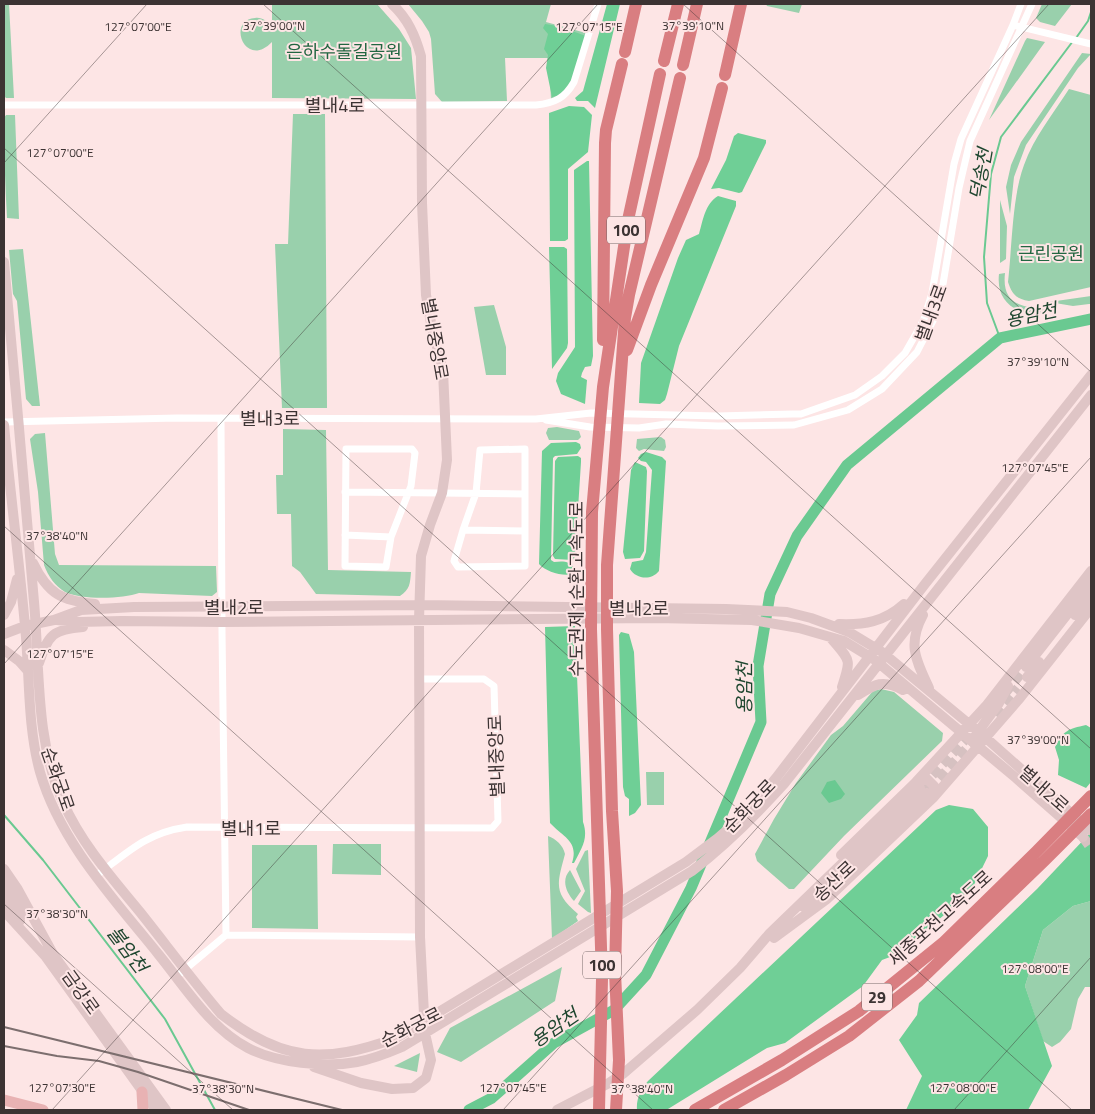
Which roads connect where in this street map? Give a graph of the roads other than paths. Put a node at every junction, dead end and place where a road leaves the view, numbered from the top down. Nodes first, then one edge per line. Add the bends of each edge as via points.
1 (392, 4) edge
2 (598, 4) edge
3 (636, 4) edge
4 (678, 4) edge
5 (697, 4) edge
6 (741, 4) edge
7 (1021, 4) edge
8 (1032, 4) edge
9 (1013, 25) junction
10 (1023, 28) junction
11 (1091, 44) edge
12 (664, 61) dead end
13 (683, 65) dead end
14 (660, 74) dead end
15 (680, 78) dead end
16 (422, 104) junction
17 (4, 105) edge
18 (4, 262) edge
19 (1091, 374) edge
20 (603, 387) junction
21 (619, 389) junction
22 (1091, 395) edge
23 (221, 418) junction
24 (446, 419) junction
25 (536, 419) junction
26 (18, 421) junction
27 (4, 423) edge
28 (345, 492) junction
29 (409, 493) junction
30 (442, 493) junction
31 (476, 493) junction
32 (525, 494) junction
33 (463, 530) junction
34 (525, 531) junction
35 (345, 536) junction
36 (391, 537) junction
37 (30, 557) junction
38 (19, 570) junction
39 (1091, 571) edge
40 (1091, 584) edge
41 (921, 589) junction
42 (1091, 595) edge
43 (933, 596) junction
44 (420, 605) junction
45 (134, 607) junction
46 (222, 607) junction
47 (1091, 608) edge
48 (726, 614) junction
49 (4, 615) edge
50 (54, 620) junction
51 (419, 620) junction
52 (122, 621) junction
53 (222, 622) junction
54 (828, 624) junction
55 (30, 625) junction
56 (4, 634) edge
57 (830, 636) junction
58 (876, 648) junction
59 (4, 650) edge
60 (886, 655) junction
61 (869, 657) junction
62 (879, 664) junction
63 (32, 669) junction
64 (1021, 677) junction
65 (419, 679) junction
66 (930, 692) junction
67 (839, 696) junction
68 (921, 699) junction
69 (848, 702) junction
70 (970, 724) junction
71 (962, 733) junction
72 (982, 735) junction
73 (975, 744) junction
74 (924, 790) junction
75 (1091, 796) edge
76 (1091, 814) edge
77 (225, 828) junction
78 (419, 828) junction
79 (1041, 856) junction
80 (4, 869) edge
81 (105, 869) junction
82 (96, 876) junction
83 (4, 884) edge
84 (4, 897) edge
85 (4, 911) edge
86 (226, 935) junction
87 (772, 936) junction
88 (420, 937) junction
89 (49, 956) junction
90 (185, 969) junction
91 (176, 977) junction
92 (425, 1028) junction
93 (299, 1062) junction
94 (142, 1092) junction
95 (4, 1100) edge
96 (620, 1106) edge
97 (43, 1110) edge
98 (143, 1110) edge
99 (156, 1110) edge
100 (166, 1110) edge
101 (557, 1110) edge
102 (599, 1110) edge
103 (694, 1110) edge
104 (724, 1110) edge

1 - 16 street, 별내중앙로 via 417,39 422,56
2 - 16 street, 별내4로 via 574,82 561,98 536,105
3 - 20 highway via 606,130
4 - 12 highway
5 - 13 highway
6 - 21 highway via 704,158 636,324 624,360
7 - 9 street, 별내3로
8 - 10 street, 별내3로
9 - 10 street
9 - 25 street, 별내3로 via 961,139 932,293 924,319 905,353 882,376 855,395 801,414 591,413
10 - 11 street
10 - 25 street, 별내3로 via 970,141 941,296 933,321 917,352 882,389 848,410 794,425 590,427
14 - 20 highway, 수도권제1순환고속도로 / 100 via 628,220
15 - 21 highway, 수도권제1순환고속도로 / 100 via 629,295
16 - 17 street, 별내4로
16 - 24 street, 별내중앙로 via 426,295 443,370
18 - 26 street, 순화궁로
19 - 41 street, 순화궁로
20 - 102 highway, 수도권제1순환고속도로 / 100 via 592,512 591,565 602,979
21 - 96 highway, 수도권제1순환고속도로 / 100 via 607,565 607,629 617,891 615,972
22 - 43 street, 순화궁로
23 - 24 street, 별내3로
23 - 26 street, 별내3로
23 - 46 street
24 - 25 street, 별내3로
24 - 30 street, 별내중앙로 via 447,460
26 - 27 street, 별내3로
26 - 37 street, 순화궁로
27 - 38 street, 순화궁로
28 - 29 street
28 - 29 street via 346,449 412,449 415,453
28 - 35 street
29 - 30 street
29 - 36 street
30 - 31 street
30 - 44 street, 별내중앙로 via 421,556
31 - 32 street
31 - 32 street via 480,450 525,449
31 - 33 street
32 - 34 street
33 - 34 street
33 - 34 street via 454,561 458,567 525,566
35 - 36 street
35 - 36 street via 345,566 386,567
37 - 45 street via 39,576 51,590 69,601
37 - 55 street, 순화궁로
38 - 49 street via 11,602
38 - 55 street, 순화궁로
39 - 64 street
40 - 64 street
41 - 54 street via 898,610 869,624
41 - 58 street, 순화궁로
42 - 64 street
43 - 60 street, 순화궁로
43 - 66 street via 913,641 915,657
44 - 46 street, 별내2로
44 - 48 street, 별내2로
44 - 51 street, 별내중앙로
45 - 46 street, 별내2로
45 - 50 street, 별내2로 via 81,610
46 - 53 street
47 - 64 street
48 - 51 street, 별내2로
48 - 54 street, 별내2로 via 770,610
48 - 57 street, 별내2로
50 - 52 street, 별내2로
50 - 55 street, 별내2로
51 - 53 street, 별내2로
51 - 65 street, 별내중앙로
52 - 53 street, 별내2로
52 - 63 street via 54,633
53 - 77 street
54 - 58 street, 별내2로
55 - 56 street, 별내2로
55 - 63 street, 순화궁로
57 - 61 street, 별내2로
57 - 67 street via 847,656 849,667
58 - 60 street, 별내2로
58 - 61 street, 순화궁로
59 - 63 street
60 - 62 street, 순화궁로
60 - 66 street, 별내2로
61 - 62 street, 별내2로
61 - 67 street, 순화궁로
62 - 68 street, 별내2로
62 - 69 street, 순화궁로
63 - 81 street, 순화궁로 via 51,769 63,802
63 - 82 street, 순화궁로 via 32,741 41,774 66,832
64 - 70 street
64 - 72 street
64 - 72 street via 999,704
65 - 78 street, 별내중앙로
65 - 78 street, 별내중앙로 via 484,679 494,686 498,821 492,828
66 - 70 street, 별내2로
67 - 92 street, 순화궁로 via 750,810 712,843
68 - 69 street via 892,684 881,683
68 - 71 street, 별내2로
69 - 92 street, 순화궁로 via 756,815 692,871
70 - 71 street
70 - 72 street, 별내2로
71 - 73 street, 별내2로
71 - 74 street
72 - 73 street
72 - 73 street, 별내2로 via 1087,834
73 - 74 street
74 - 87 street via 822,873
74 - 87 street via 827,899
75 - 79 highway, 세종포천고속도로 / 29
76 - 79 highway, 세종포천고속도로 / 29
77 - 78 street, 별내1로
77 - 81 street, 별내1로 via 188,827 157,834
77 - 86 street
78 - 88 street, 별내중앙로
79 - 103 highway, 세종포천고속도로 / 29 via 943,943 859,1011
79 - 104 highway, 세종포천고속도로 / 29 via 920,980 871,1020 786,1075
80 - 89 street, 금강로 via 17,888
81 - 82 street, 별내1로
81 - 90 street, 순화궁로
82 - 91 street, 순화궁로
83 - 89 street
84 - 89 street
85 - 89 street, 금강로
86 - 88 street
86 - 90 street
87 - 101 street via 697,1010 624,1073
88 - 92 street, 별내중앙로
89 - 94 street, 금강로
89 - 100 street, 금강로
90 - 91 street
90 - 92 street, 순화궁로 via 227,1018 272,1046 292,1052 329,1055 354,1051
91 - 93 street, 순화궁로 via 214,1022 232,1037 268,1056
92 - 93 street, 순화궁로 via 402,1047 380,1056 330,1064
92 - 93 street, 별내중앙로 via 430,1060 426,1078 413,1088 392,1089 361,1083
94 - 98 main road
94 - 99 street, 금강로
95 - 97 main road

